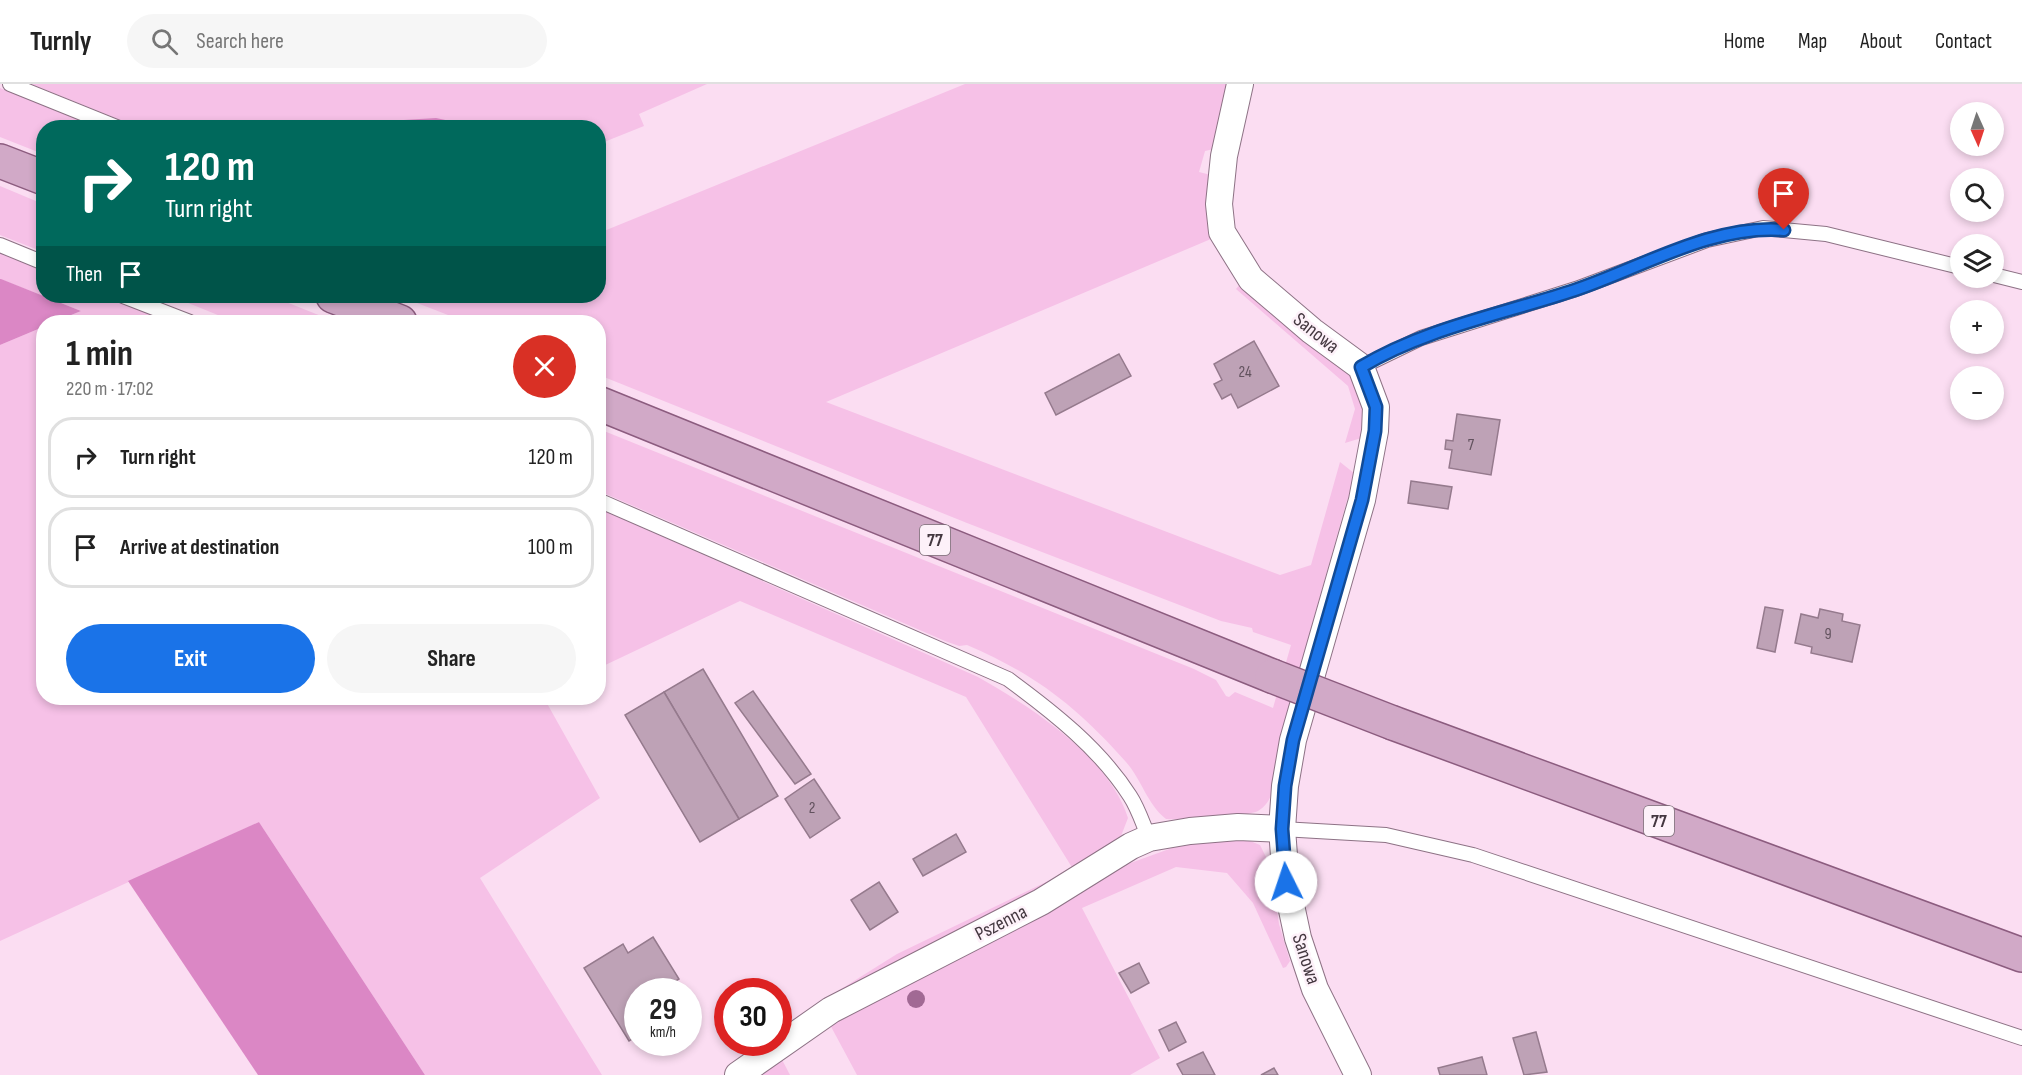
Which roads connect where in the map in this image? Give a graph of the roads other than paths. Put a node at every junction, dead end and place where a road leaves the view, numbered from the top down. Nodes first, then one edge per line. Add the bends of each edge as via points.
1 (10, 84) edge
2 (1240, 84) edge
3 (99, 120) edge
4 (0, 161) edge
5 (36, 175) edge
6 (0, 245) edge
7 (36, 260) edge
8 (1950, 265) edge
9 (2004, 278) edge
10 (2022, 282) edge
11 (141, 303) edge
12 (351, 303) edge
13 (172, 315) edge
14 (381, 315) edge
15 (1361, 367) junction
16 (606, 406) edge
17 (606, 504) edge
18 (1282, 829) junction
19 (1149, 838) junction
20 (2022, 955) edge
21 (2022, 1038) edge
22 (738, 1075) edge
23 (1358, 1075) edge

1 - 3 lane
2 - 15 street, Sanowa via 1224,156 1222,232 1251,279
4 - 5 main road
6 - 7 lane
8 - 15 lane via 1826,234 1763,228 1707,240 1576,289 1421,338
9 - 10 lane
11 - 13 lane
12 - 14 main road
15 - 18 street, Sanowa via 1376,407 1375,431 1362,500 1293,740
16 - 20 main road, 77, bridge via 1393,723
17 - 19 lane via 1008,680 1084,741 1130,796
18 - 19 street, Pszenna via 1238,827
18 - 21 lane via 1386,835 1473,855
18 - 23 street, Sanowa via 1286,882 1298,938 1315,989
19 - 22 street, Pszenna via 1041,902 831,1010

